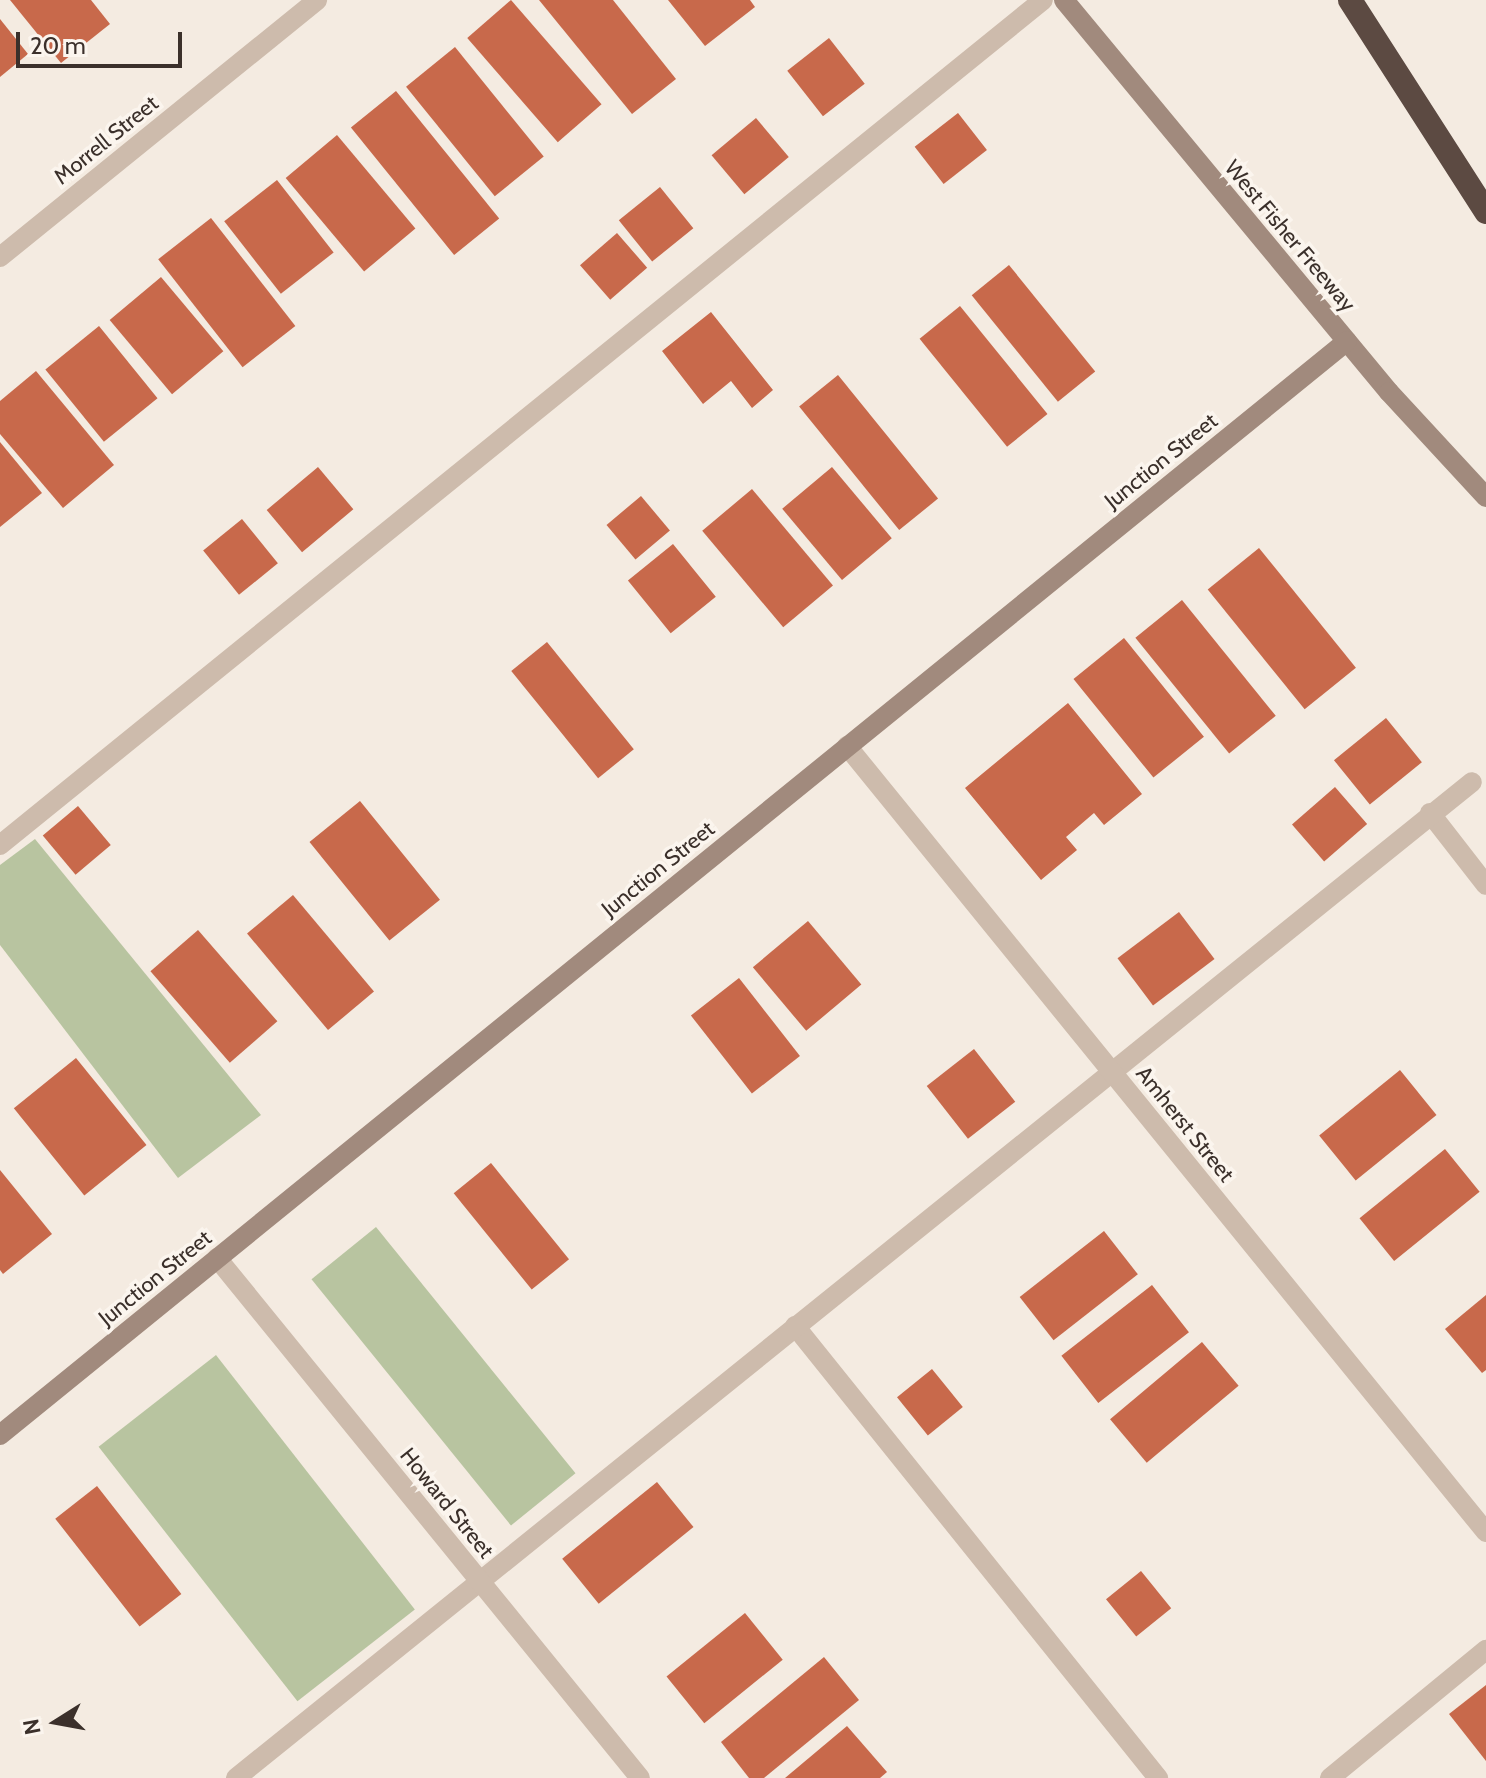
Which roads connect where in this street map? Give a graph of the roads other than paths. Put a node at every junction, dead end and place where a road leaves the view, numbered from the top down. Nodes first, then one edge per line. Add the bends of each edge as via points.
1 (317, 0) edge
2 (1043, 0) edge
3 (1064, 0) edge
4 (1350, 0) edge
5 (1486, 212) edge
6 (0, 257) edge
7 (1347, 341) junction
8 (1486, 497) edge
9 (847, 746) junction
10 (1472, 782) dead end
11 (1430, 813) junction
12 (0, 845) edge
13 (1486, 885) edge
14 (1112, 1072) junction
15 (217, 1258) junction
16 (795, 1326) junction
17 (0, 1435) edge
18 (1486, 1532) edge
19 (479, 1580) junction
20 (1486, 1650) edge
21 (236, 1778) edge
22 (640, 1778) edge
23 (1158, 1778) edge
24 (1330, 1778) edge

1 - 6 street, Morrell Street
2 - 12 street
3 - 7 street, West Fisher Freeway
4 - 5 highway
7 - 8 street, West Fisher Freeway
7 - 9 street, Junction Street
9 - 14 street, Amherst Street
9 - 15 street, Junction Street
10 - 11 street
11 - 13 street
11 - 14 street
14 - 16 street
14 - 18 street, Amherst Street
15 - 17 street, Junction Street
15 - 19 street, Howard Street
16 - 19 street
16 - 23 street
19 - 21 street
19 - 22 street, Howard Street
20 - 24 street

